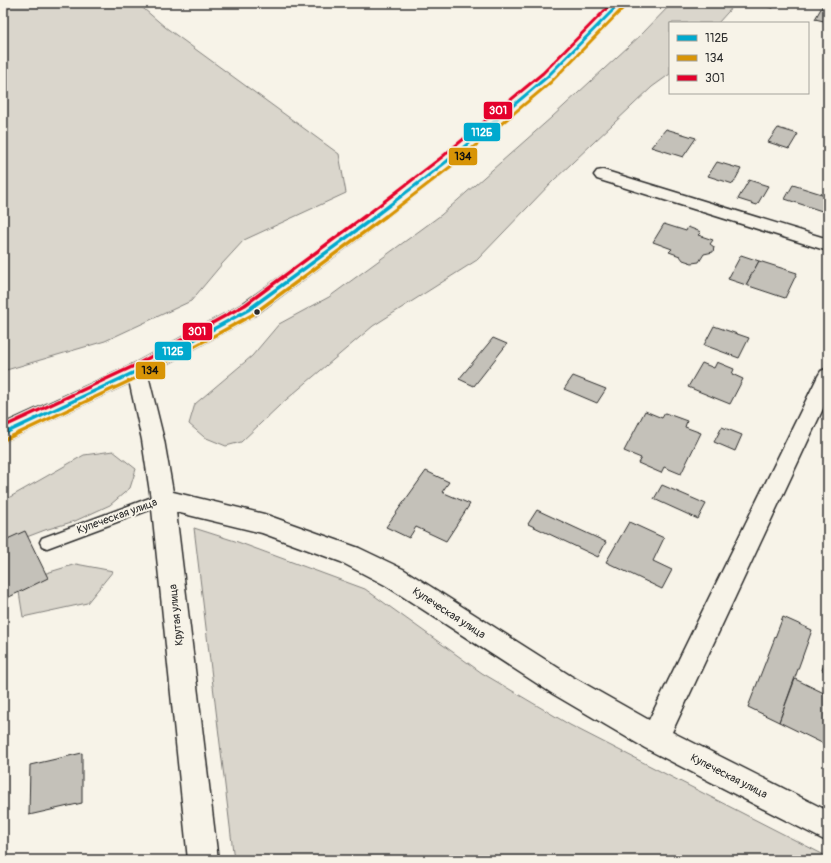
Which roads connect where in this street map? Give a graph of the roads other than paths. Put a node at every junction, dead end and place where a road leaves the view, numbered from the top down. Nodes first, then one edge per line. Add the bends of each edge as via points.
1 (620, 3) edge
2 (603, 175) dead end
3 (828, 245) edge
4 (137, 371) junction
5 (828, 376) edge
6 (3, 434) edge
7 (163, 499) junction
8 (47, 542) dead end
9 (655, 738) junction
10 (828, 827) edge
11 (203, 860) edge

1 - 4 street via 547,77 446,162 364,226 248,310
2 - 3 street
4 - 6 street
4 - 7 street, Крутая улица
5 - 9 street
7 - 8 lane, Купеческая улица
7 - 9 street, Купеческая улица via 264,524 356,558 394,577 562,685
7 - 11 street, Крутая улица
9 - 10 street, Купеческая улица

